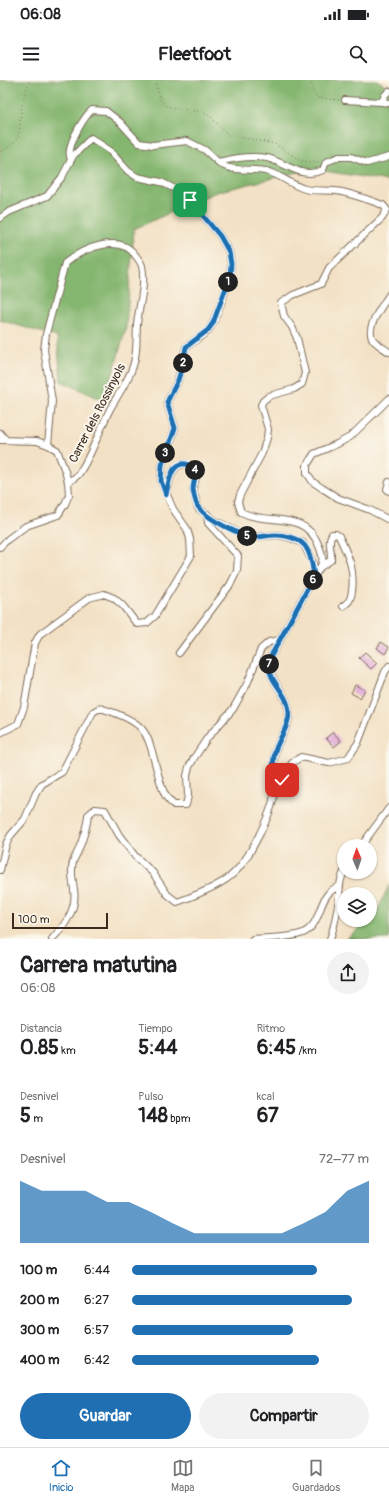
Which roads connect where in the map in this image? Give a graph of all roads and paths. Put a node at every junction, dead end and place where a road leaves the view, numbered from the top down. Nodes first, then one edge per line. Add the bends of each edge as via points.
1 (30, 80) edge
2 (156, 80) edge
3 (310, 80) edge
4 (389, 91) edge
5 (345, 100) joint
6 (386, 103) edge
7 (0, 152) edge
8 (389, 157) edge
9 (71, 160) junction
10 (218, 162) junction
11 (326, 162) junction
12 (0, 218) edge
13 (389, 295) edge
14 (389, 352) edge
15 (389, 399) edge
16 (0, 433) edge
17 (3, 440) edge
18 (48, 444) junction
19 (68, 482) junction
20 (389, 482) edge
21 (389, 491) edge
22 (166, 495) junction
23 (207, 514) junction
24 (389, 520) edge
25 (0, 547) edge
26 (322, 566) junction
27 (314, 577) junction
28 (343, 606) dead end
29 (280, 640) junction
30 (179, 652) dead end
31 (389, 666) edge
32 (0, 733) edge
33 (274, 791) junction
34 (389, 808) edge
35 (366, 839) edge
36 (0, 870) edge
37 (342, 879) edge
38 (340, 886) junction
39 (52, 939) edge
40 (253, 939) edge
41 (330, 939) edge

1 - 7 path via 24,94 19,136 12,146
2 - 11 path via 160,99 166,106 202,112 210,116 228,135 275,144 301,161
3 - 5 path via 313,92 318,98
4 - 6 street via 385,96
5 - 6 street
8 - 11 street via 367,162 352,157 339,157
9 - 10 street via 73,140 86,115 92,110 106,111 139,143 187,141 205,150
9 - 12 street via 47,196
9 - 22 street via 80,147 91,138 109,150 137,177 161,182 190,200 220,236 229,252 230,277 218,312 208,330 186,347 178,380 167,402 175,428 162,465 161,481
10 - 11 street via 242,157 262,158 282,163 298,171 315,174 322,170
10 - 26 street via 236,169 266,171 307,189 342,192 383,205 387,210 382,218 330,268 321,284 281,303 284,316 297,338 306,373 302,384 263,400 267,438 238,502 241,512 250,516 288,520 307,528 316,538 323,556
13 - 14 street via 371,328 371,337
15 - 24 street via 350,437 314,454 307,465 308,473 322,488 338,498
16 - 17 street
17 - 18 street via 27,440
18 - 19 street via 57,450
18 - 19 street, Carrer dels Rossinyols via 52,400 44,350 65,263 91,248 112,244 125,246 134,252 142,264 143,276 133,368 77,476
19 - 25 street via 69,495 58,515 26,526
20 - 21 street
22 - 23 street via 171,474 175,468 187,463 194,467 197,474 193,489 198,508
22 - 32 street via 187,529 191,556 155,616 147,623 137,624 123,606 104,594 89,598 40,634 35,643 24,707 18,724
23 - 27 street via 240,534 254,537 283,536 303,543 313,563
23 - 30 street via 208,523 238,556 238,571
26 - 27 street
26 - 28 street via 331,560 330,538 332,534 336,534 354,575 351,598 349,603
27 - 29 street
29 - 33 street via 271,656 269,666 271,675 285,698 289,714 275,751
29 - 36 street via 269,642 261,649 233,710 208,737 194,758 187,776 186,805 174,805 164,794 145,732 120,714 100,708 93,712 62,772 42,784 36,793 25,820 6,844
31 - 33 street via 358,742 348,758 329,763 301,757 292,763
33 - 39 street via 268,817 244,861 234,873 197,895 177,902 135,856 105,810 96,809 88,815 85,835 73,861 71,870 75,892 74,905
34 - 35 street
37 - 38 street
38 - 40 street via 332,888 327,893 313,927 305,933 289,938
38 - 41 street via 339,904

